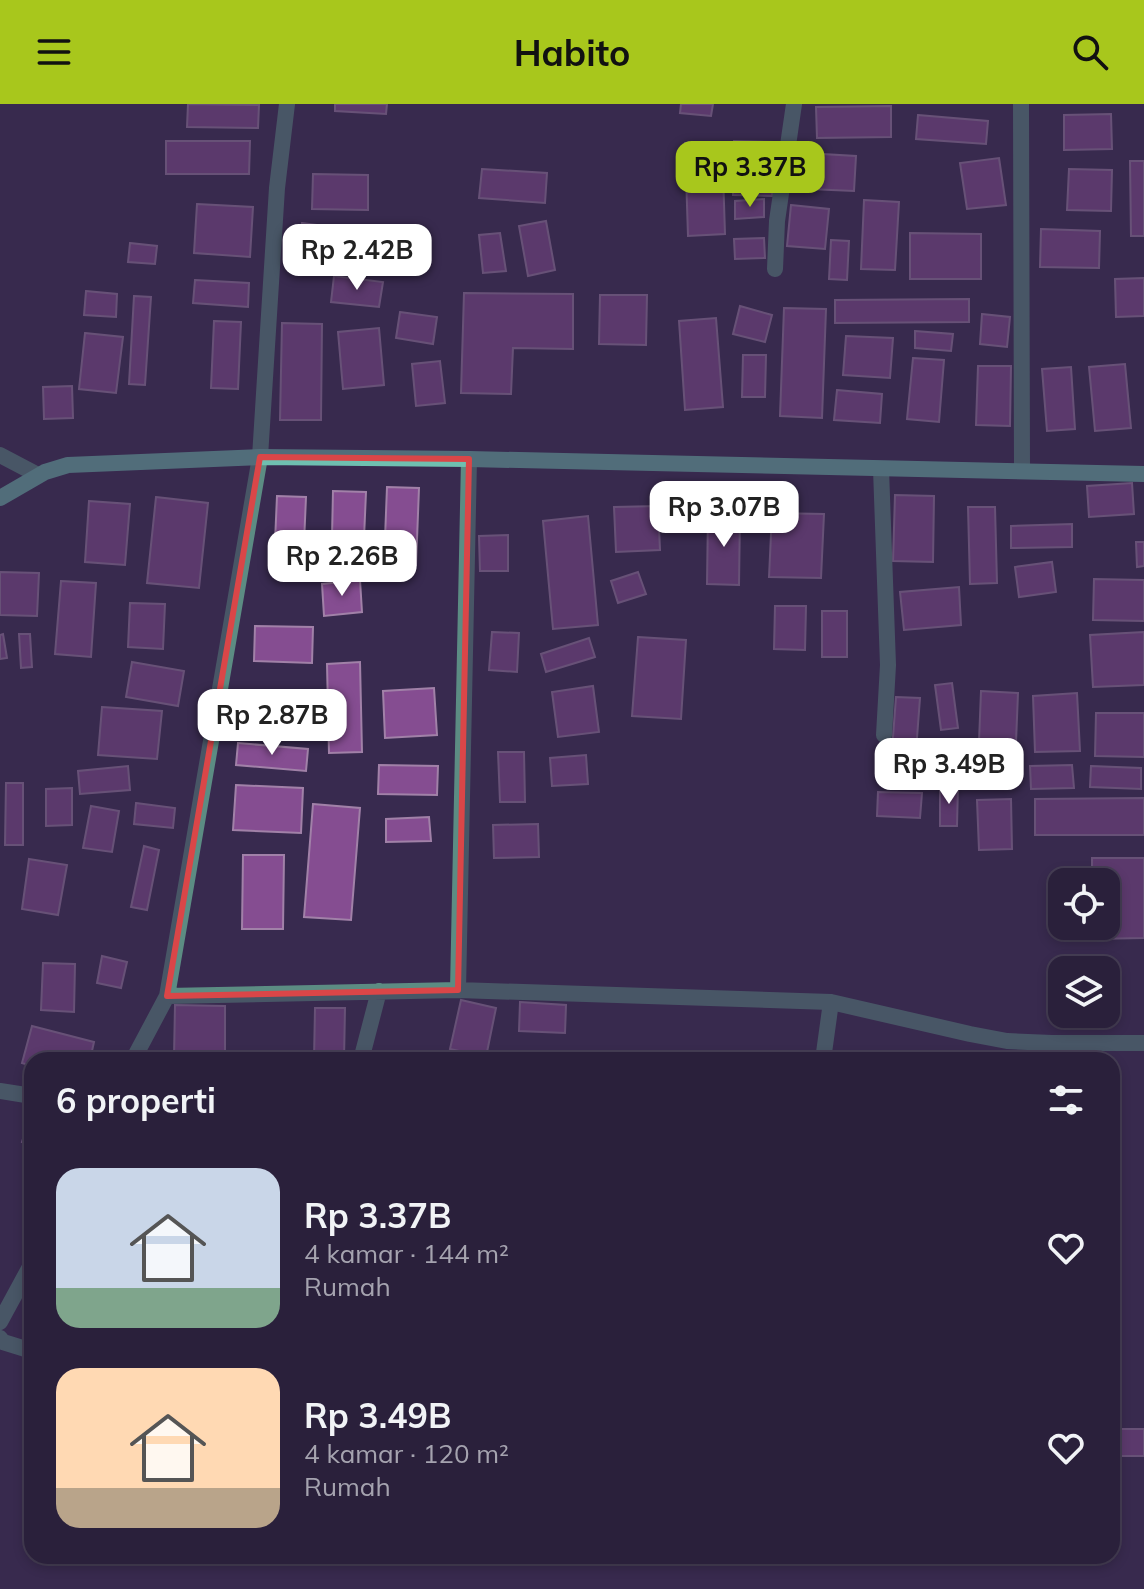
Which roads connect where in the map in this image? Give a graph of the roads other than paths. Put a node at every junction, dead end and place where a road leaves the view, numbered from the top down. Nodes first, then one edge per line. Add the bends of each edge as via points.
1 (287, 104) edge
2 (794, 104) edge
3 (1021, 104) edge
4 (775, 269) dead end
5 (0, 455) edge
6 (260, 457) junction
7 (469, 459) junction
8 (881, 469) junction
9 (1022, 470) junction
10 (1144, 474) edge
11 (38, 475) junction
12 (0, 498) edge
13 (884, 735) dead end
14 (458, 990) junction
15 (379, 991) junction
16 (167, 996) junction
17 (831, 1002) junction
18 (1144, 1043) edge
19 (137, 1052) edge
20 (363, 1052) edge
21 (824, 1052) edge
22 (0, 1091) edge
23 (24, 1095) edge
24 (24, 1278) edge
25 (0, 1322) edge
26 (0, 1338) edge
27 (24, 1349) edge

1 - 6 street
2 - 4 street
3 - 9 street
5 - 11 street
6 - 7 street
6 - 11 street via 68,465
6 - 16 street
7 - 8 street
7 - 14 street
8 - 9 street
8 - 13 street via 888,665
9 - 10 street
11 - 12 street
14 - 15 street
14 - 17 street
15 - 16 street
15 - 20 street
16 - 19 street
17 - 18 street via 1007,1041
17 - 21 street
22 - 23 street
24 - 25 street
26 - 27 street

